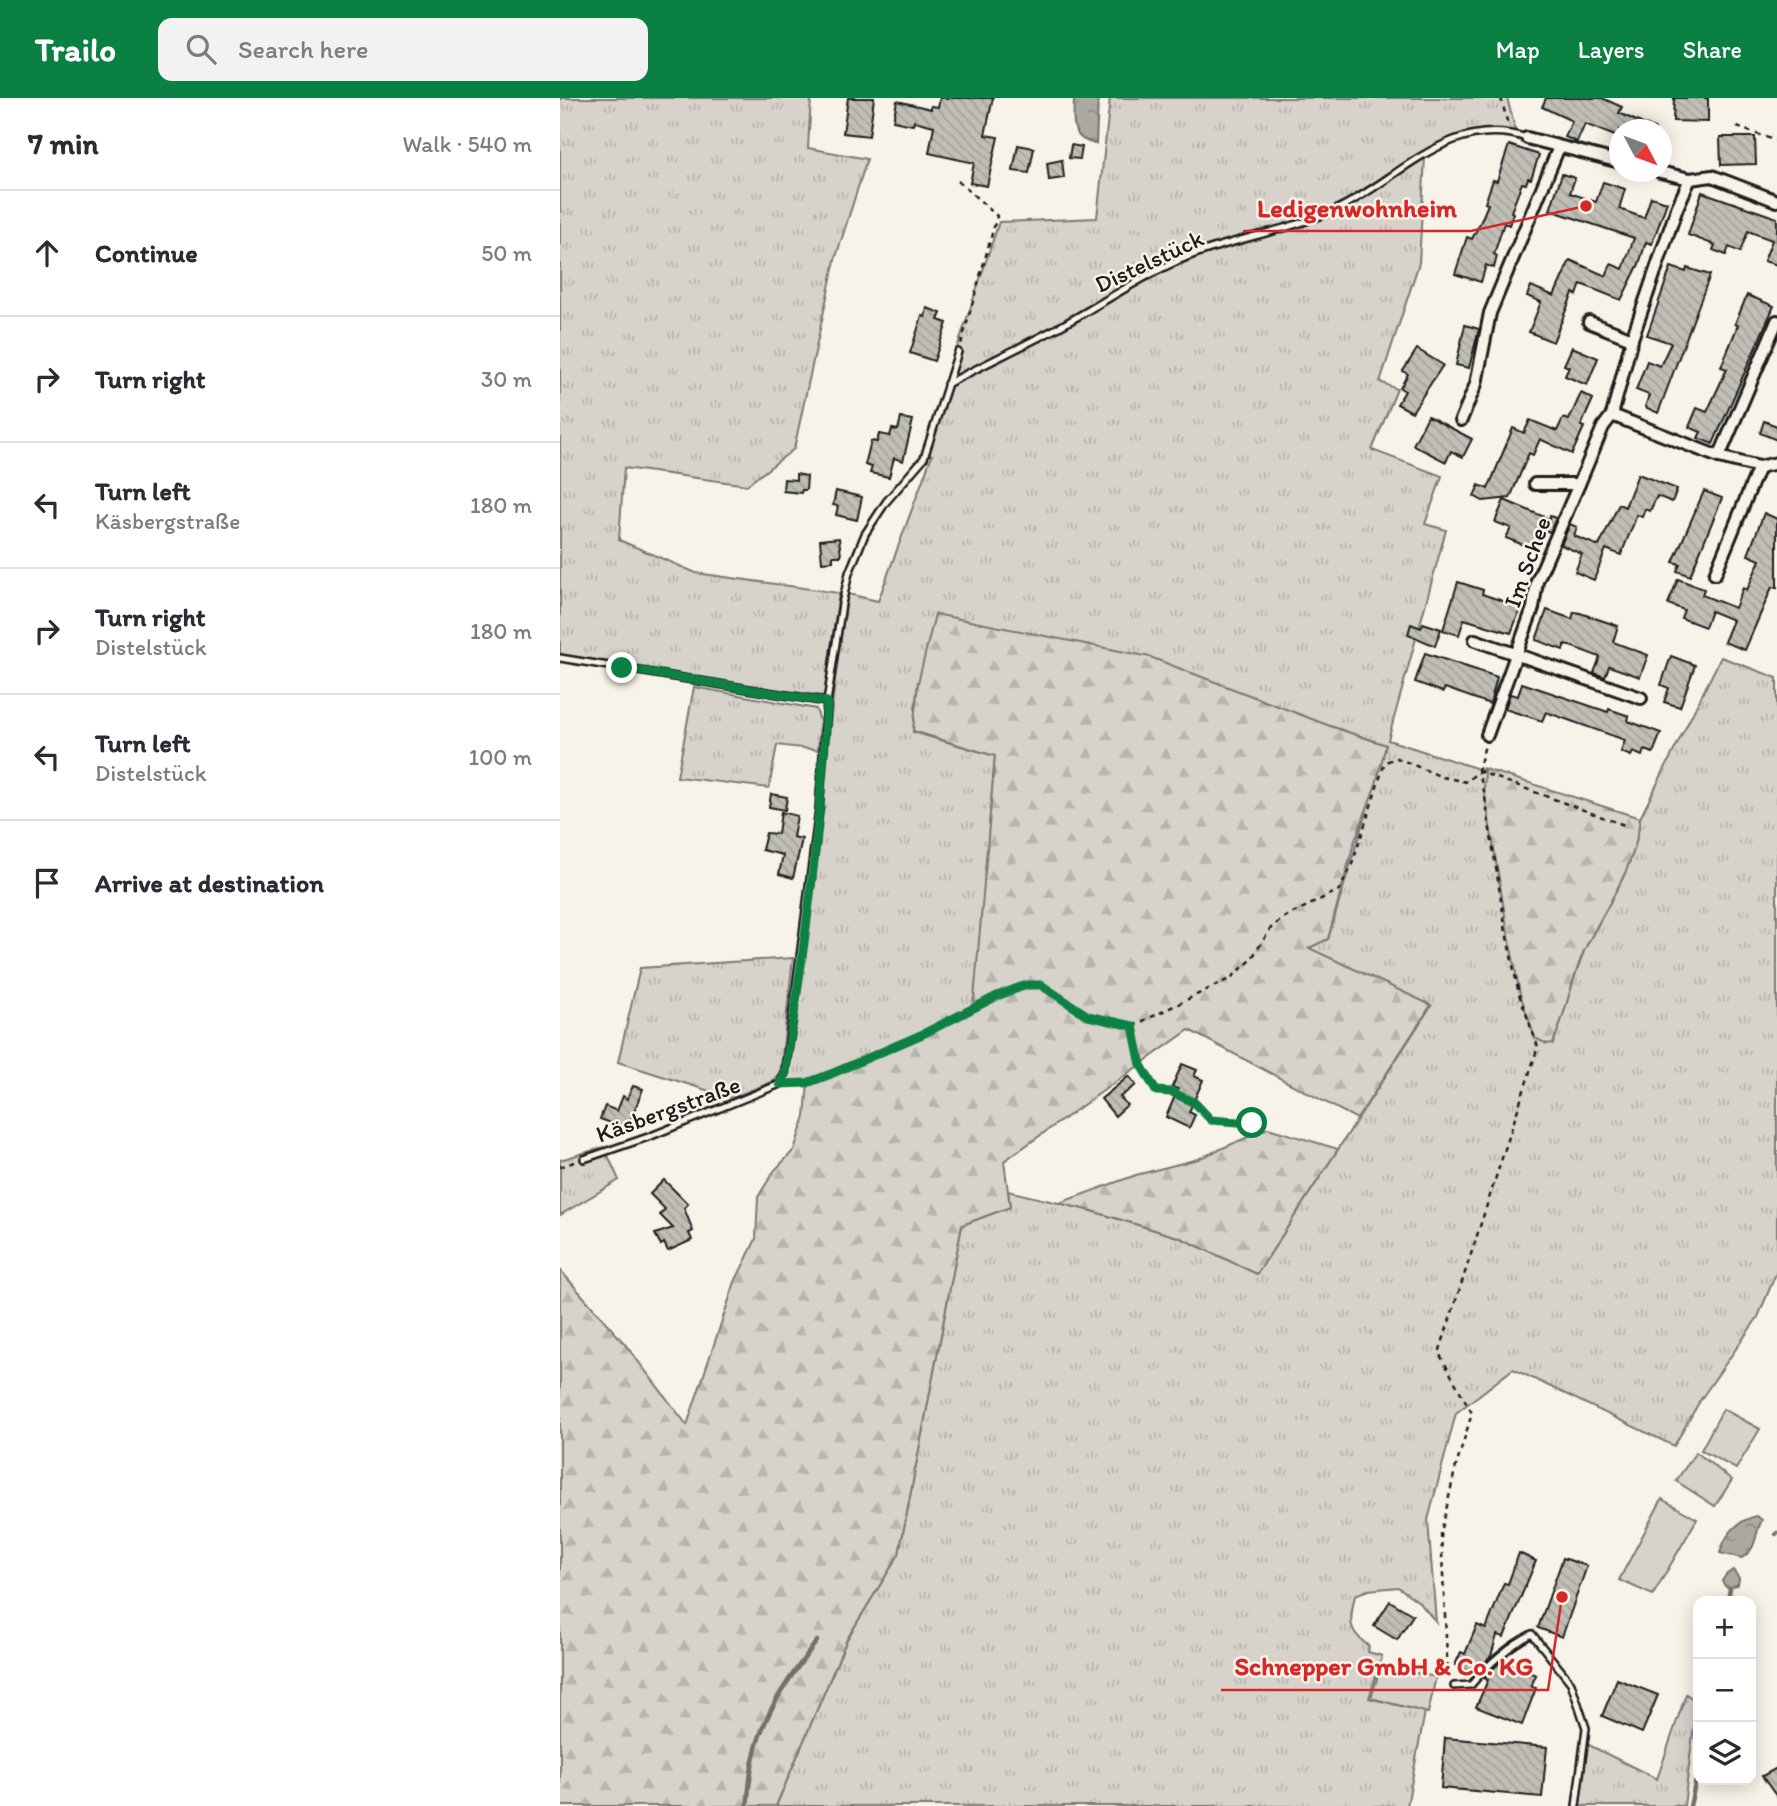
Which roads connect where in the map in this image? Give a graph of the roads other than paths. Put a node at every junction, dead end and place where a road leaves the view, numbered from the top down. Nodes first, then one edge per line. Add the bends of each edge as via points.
1 (1527, 138) joint
2 (1559, 147) junction
3 (1609, 160) edge
4 (1672, 175) edge
5 (1690, 179) junction
6 (1777, 201) edge
7 (1777, 321) edge
8 (1590, 322) dead end
9 (1632, 339) junction
10 (958, 352) road end
11 (947, 384) junction
12 (1612, 415) junction
13 (1461, 420) dead end
14 (1719, 457) junction
15 (1777, 463) edge
16 (1759, 467) junction
17 (1535, 484) dead end
18 (1580, 484) junction
19 (1715, 574) dead end
20 (1475, 640) dead end
21 (1515, 655) junction
22 (560, 658) edge
23 (1641, 698) dead end
24 (827, 702) junction
25 (1487, 735) road end
26 (584, 1159) road end
27 (1454, 1686) road end
28 (1576, 1806) edge

1 - 2 street
1 - 11 lane, Distelstück via 1509,132 1474,134 1439,145 1333,211 1188,257
2 - 3 street
2 - 13 street via 1490,313 1476,384
4 - 5 street
5 - 6 street via 1712,176
5 - 9 street, Im Schee
7 - 14 street
8 - 9 street
9 - 12 street, Im Schee
10 - 11 lane
11 - 24 lane via 923,458 865,534 849,572
12 - 14 street
12 - 18 street, Im Schee
14 - 16 street
15 - 16 street
16 - 19 street
17 - 18 street
18 - 21 street, Im Schee via 1537,582 1533,608
20 - 21 street
21 - 23 street
21 - 25 street, Im Schee
22 - 24 lane
24 - 26 lane, Käsbergstraße via 802,952 780,1084
27 - 28 lane via 1471,1685 1508,1647 1532,1634 1571,1683 1586,1728

